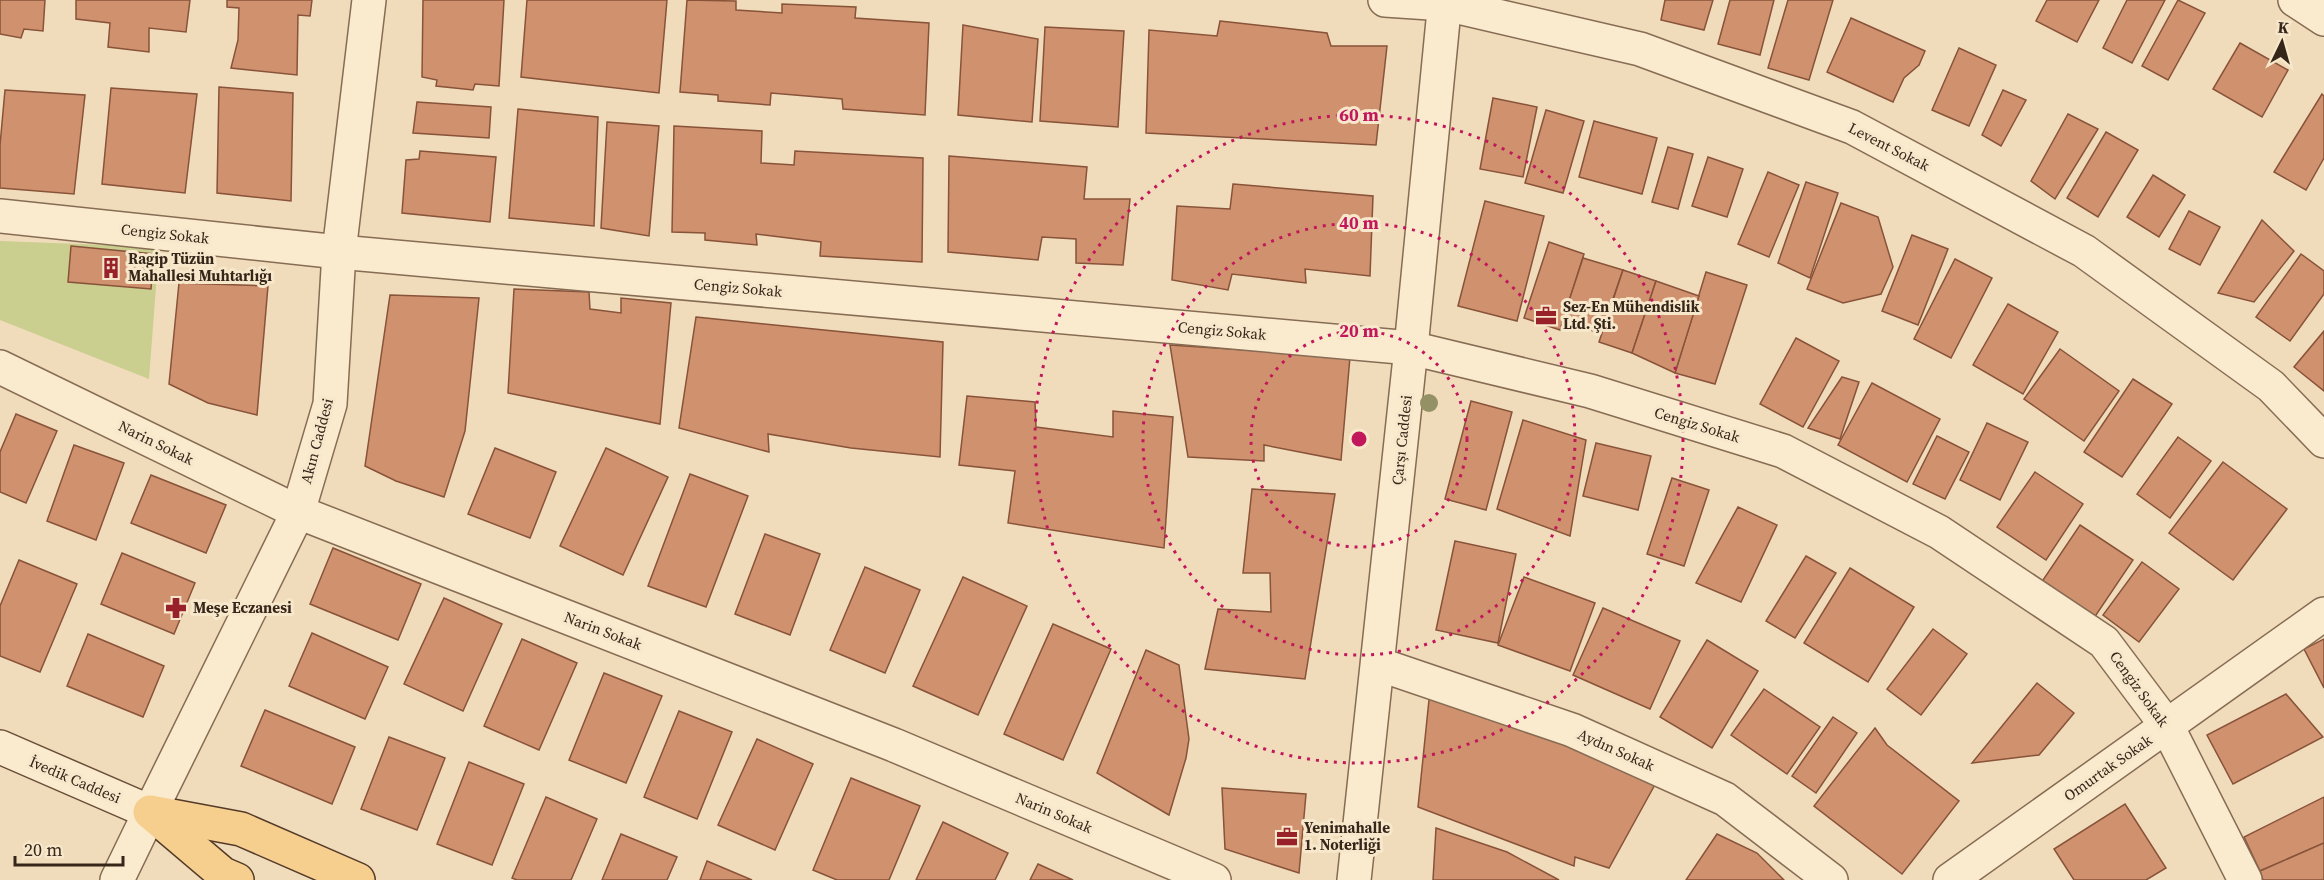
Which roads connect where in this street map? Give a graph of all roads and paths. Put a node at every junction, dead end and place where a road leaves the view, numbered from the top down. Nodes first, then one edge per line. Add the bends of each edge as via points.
1 (369, 0) edge
2 (1385, 0) edge
3 (2295, 0) edge
4 (1445, 2) edge
5 (2324, 19) edge
6 (0, 216) edge
7 (339, 252) junction
8 (1411, 348) junction
9 (0, 367) edge
10 (2324, 441) edge
11 (298, 512) junction
12 (2324, 614) edge
13 (1378, 664) junction
14 (2167, 726) junction
15 (0, 747) edge
16 (150, 812) junction
17 (117, 880) edge
18 (237, 880) edge
19 (358, 880) edge
20 (1214, 880) edge
21 (1354, 880) edge
22 (1831, 880) edge
23 (1950, 880) edge
24 (2245, 880) edge

1 - 7 street, Akın Caddesi
2 - 4 street, Levent Sokak
3 - 5 street
4 - 8 street, Çarşı Caddesi
4 - 10 street, Levent Sokak via 1640,49 1852,127 2084,251 2271,386
6 - 7 street, Cengiz Sokak
7 - 8 street, Cengiz Sokak
7 - 11 street, Akın Caddesi via 330,404
8 - 13 street, Çarşı Caddesi
8 - 14 street, Cengiz Sokak via 1590,391 1783,451 1939,532 2104,642
9 - 11 street, Narin Sokak
11 - 16 street, Akın Caddesi
11 - 20 street, Narin Sokak via 894,745
12 - 14 street, Omurtak Sokak
13 - 21 street, Çarşı Caddesi
13 - 22 street, Aydın Sokak via 1572,730 1725,799
14 - 23 street, Omurtak Sokak
14 - 24 street, Cengiz Sokak
15 - 16 street, İvedik Caddesi
16 - 17 street, Akın Caddesi
16 - 18 main road, İvedik Caddesi via 223,874
16 - 19 main road, İvedik Caddesi via 242,829

